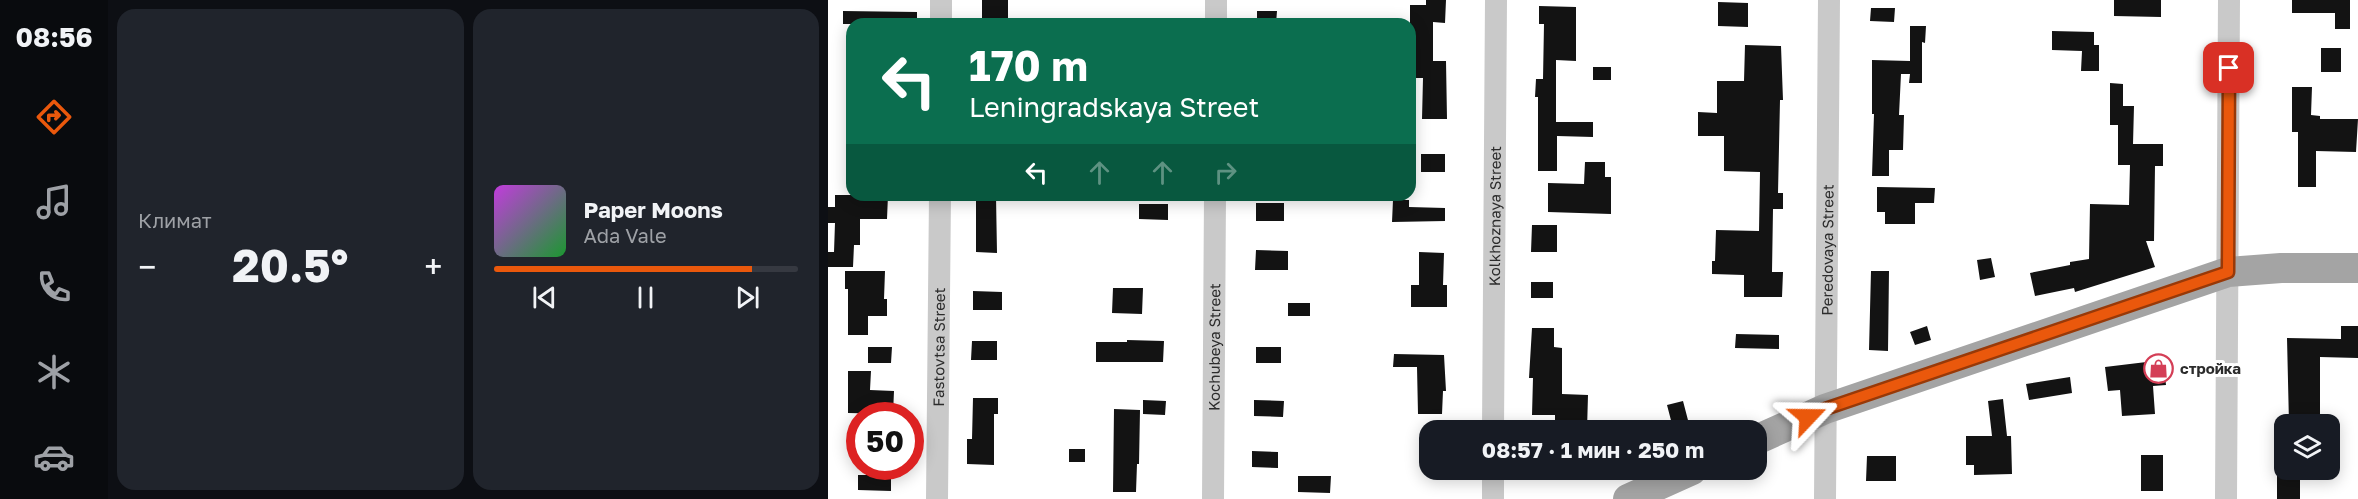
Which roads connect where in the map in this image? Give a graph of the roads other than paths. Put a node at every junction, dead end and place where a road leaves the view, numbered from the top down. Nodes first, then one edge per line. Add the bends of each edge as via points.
1 (941, 0) edge
2 (1216, 0) edge
3 (1496, 0) edge
4 (1829, 0) edge
5 (2229, 0) edge
6 (941, 18) edge
7 (1216, 18) edge
8 (940, 201) edge
9 (1215, 201) edge
10 (2358, 268) edge
11 (2228, 272) junction
12 (1825, 409) junction
13 (1493, 420) edge
14 (1767, 435) edge
15 (1493, 480) edge
16 (1670, 480) edge
17 (937, 499) edge
18 (1213, 499) edge
19 (1492, 499) edge
20 (1628, 499) edge
21 (1825, 499) edge
22 (2226, 499) edge

1 - 6 street
2 - 7 street
3 - 13 street, Kolkhoznaya Street
4 - 12 street, Peredovaya Street
5 - 11 street
8 - 17 street, Fastovtsa Street
9 - 18 street, Kochubeya Street
10 - 11 main road
11 - 12 main road
11 - 22 street
12 - 14 main road
12 - 21 street, Peredovaya Street
15 - 19 street
16 - 20 main road

